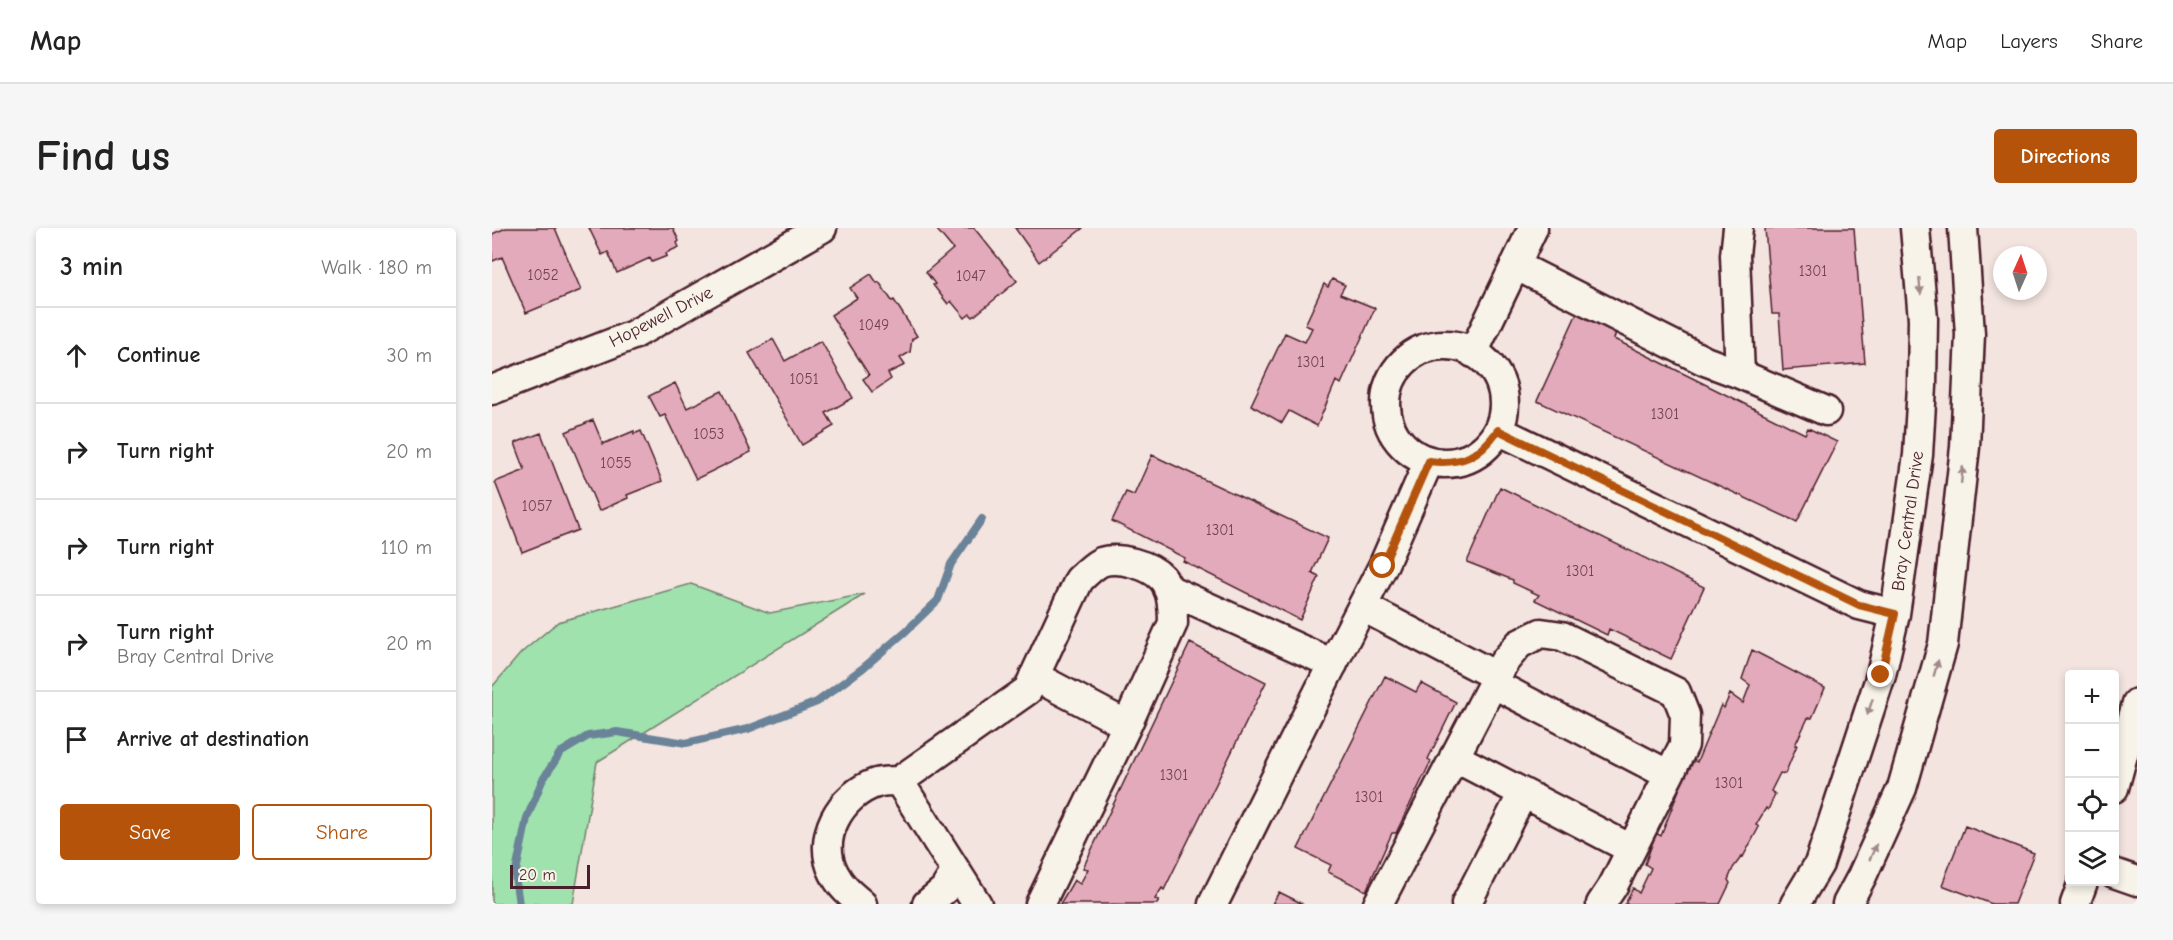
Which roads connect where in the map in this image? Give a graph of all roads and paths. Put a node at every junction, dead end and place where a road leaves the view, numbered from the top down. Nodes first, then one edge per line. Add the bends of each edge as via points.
1 (822, 228) edge
2 (1533, 228) edge
3 (1738, 228) edge
4 (1915, 228) edge
5 (1963, 228) edge
6 (1515, 265) junction
7 (1473, 353) junction
8 (1740, 374) junction
9 (492, 390) edge
10 (1826, 411) dead end
11 (1498, 430) junction
12 (1429, 461) junction
13 (1168, 589) junction
14 (1363, 607) junction
15 (1895, 614) junction
16 (1333, 664) junction
17 (1034, 676) junction
18 (1494, 680) junction
19 (2137, 703) edge
20 (1127, 725) junction
21 (1454, 757) junction
22 (1669, 775) junction
23 (2118, 778) edge
24 (899, 781) junction
25 (1523, 793) junction
26 (1631, 849) junction
27 (956, 871) junction
28 (2119, 874) edge
29 (2137, 881) edge
30 (2082, 886) edge
31 (862, 904) edge
32 (927, 904) edge
33 (977, 904) edge
34 (1040, 904) edge
35 (1213, 904) edge
36 (1378, 904) edge
37 (1466, 904) edge
38 (1601, 904) edge
39 (1795, 904) edge
40 (1847, 904) edge
41 (2075, 904) edge

1 - 9 street, Hopewell Drive via 633,335
2 - 6 street
3 - 8 street via 1735,255
4 -> 15 street, Bray Central Drive via 1923,319 1922,386 1918,456
40 -> 5 street via 1902,788 1943,644 1965,447 1970,334
6 - 7 street
6 - 8 street via 1705,361
7 - 11 street via 1492,368 1500,382 1504,399
7 - 12 street via 1452,345 1422,349 1408,357 1390,381 1385,409 1388,423 1404,447
8 - 10 street
11 - 12 street via 1482,449 1461,461
11 - 15 street via 1859,605
12 - 14 street
13 - 16 street
13 - 17 street via 1163,578 1144,566 1126,561 1102,562 1079,580
13 - 20 street via 1173,623
14 - 16 street
14 - 18 street
15 -> 39 street, Bray Central Drive via 1881,675 1819,864
16 - 35 street
17 - 20 street
17 - 24 street via 1028,690
18 - 21 street
18 - 22 street
18 - 22 street via 1519,644 1540,633 1562,636 1676,693 1685,715 1683,745
19 - 23 street
20 - 34 street
21 - 25 street
21 - 36 street
22 - 26 street
24 - 27 street
24 - 31 street via 876,783 856,792 840,808 831,828 828,850 833,872 845,891
25 - 26 street
25 - 37 street
26 - 38 street
27 - 32 street via 944,890
27 - 33 street
28 - 29 street
30 - 41 street

